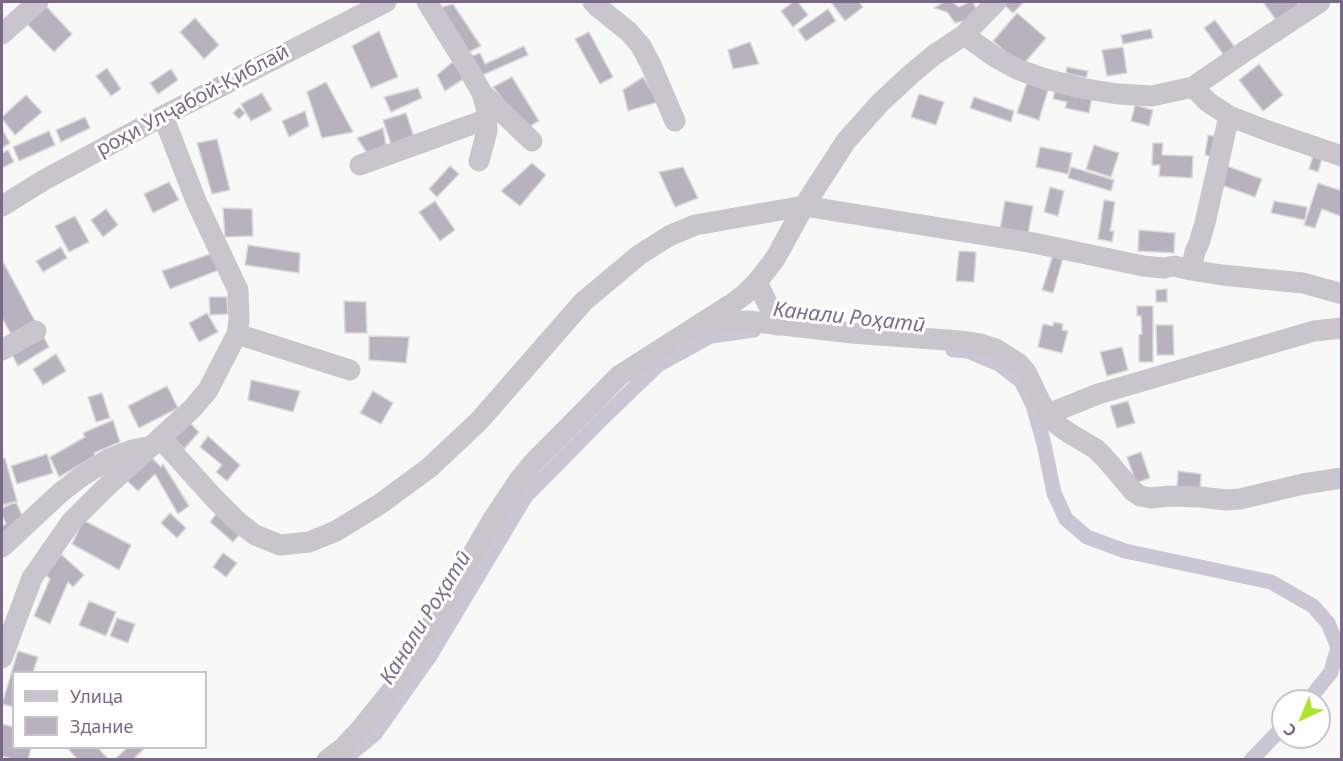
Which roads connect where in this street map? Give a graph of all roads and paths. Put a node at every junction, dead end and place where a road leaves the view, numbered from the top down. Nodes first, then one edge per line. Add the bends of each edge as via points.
1 (38, 2) edge
2 (386, 2) edge
3 (427, 2) edge
4 (593, 2) edge
5 (996, 2) edge
6 (1320, 2) edge
7 (2, 34) edge
8 (964, 34) junction
9 (1193, 87) junction
10 (482, 93) junction
11 (163, 116) junction
12 (1229, 116) junction
13 (487, 119) junction
14 (675, 121) dead end
15 (532, 141) dead end
16 (1341, 156) edge
17 (479, 161) dead end
18 (360, 165) dead end
19 (2, 206) edge
20 (804, 206) junction
21 (1191, 270) junction
22 (757, 282) junction
23 (1341, 294) edge
24 (699, 325) junction
25 (778, 325) junction
26 (1341, 328) edge
27 (36, 330) dead end
28 (237, 334) junction
29 (2, 350) edge
30 (350, 370) dead end
31 (1048, 414) junction
32 (155, 443) junction
33 (1341, 478) edge
34 (2, 547) edge
35 (2, 658) edge
36 (327, 759) edge

1 - 7 street
2 - 11 street, роҳи Улҷабой-Қиблаӣ
3 - 10 street
4 - 14 street via 641,46
5 - 8 street
6 - 9 street
8 - 9 street via 1017,69 1080,88 1152,96
8 - 20 street via 880,103 846,141
9 - 12 street
10 - 13 street
10 - 15 street
11 - 19 street, роҳи Улҷабой-Қиблаӣ
11 - 28 street via 196,201 238,290
12 - 16 street
12 - 21 street
13 - 17 street
13 - 18 street
20 - 21 street via 1034,243 1143,266
20 - 22 street via 776,258
20 - 32 street via 695,225 639,255 583,302 479,420 429,468 380,504 336,531 309,542 280,545 255,535
21 - 23 street via 1303,283
22 - 24 street
22 - 25 street
24 - 25 street via 748,321
24 - 36 street via 620,375 531,465 493,519 396,685 359,731
25 - 31 street via 981,344 1018,363
26 - 31 street via 1314,331 1098,394
27 - 29 street
28 - 30 street
28 - 32 street via 208,390
31 - 33 street via 1055,423 1096,449 1133,491 1151,498 1240,499
32 - 34 street via 109,459 82,476
32 - 35 street via 71,522 32,578

